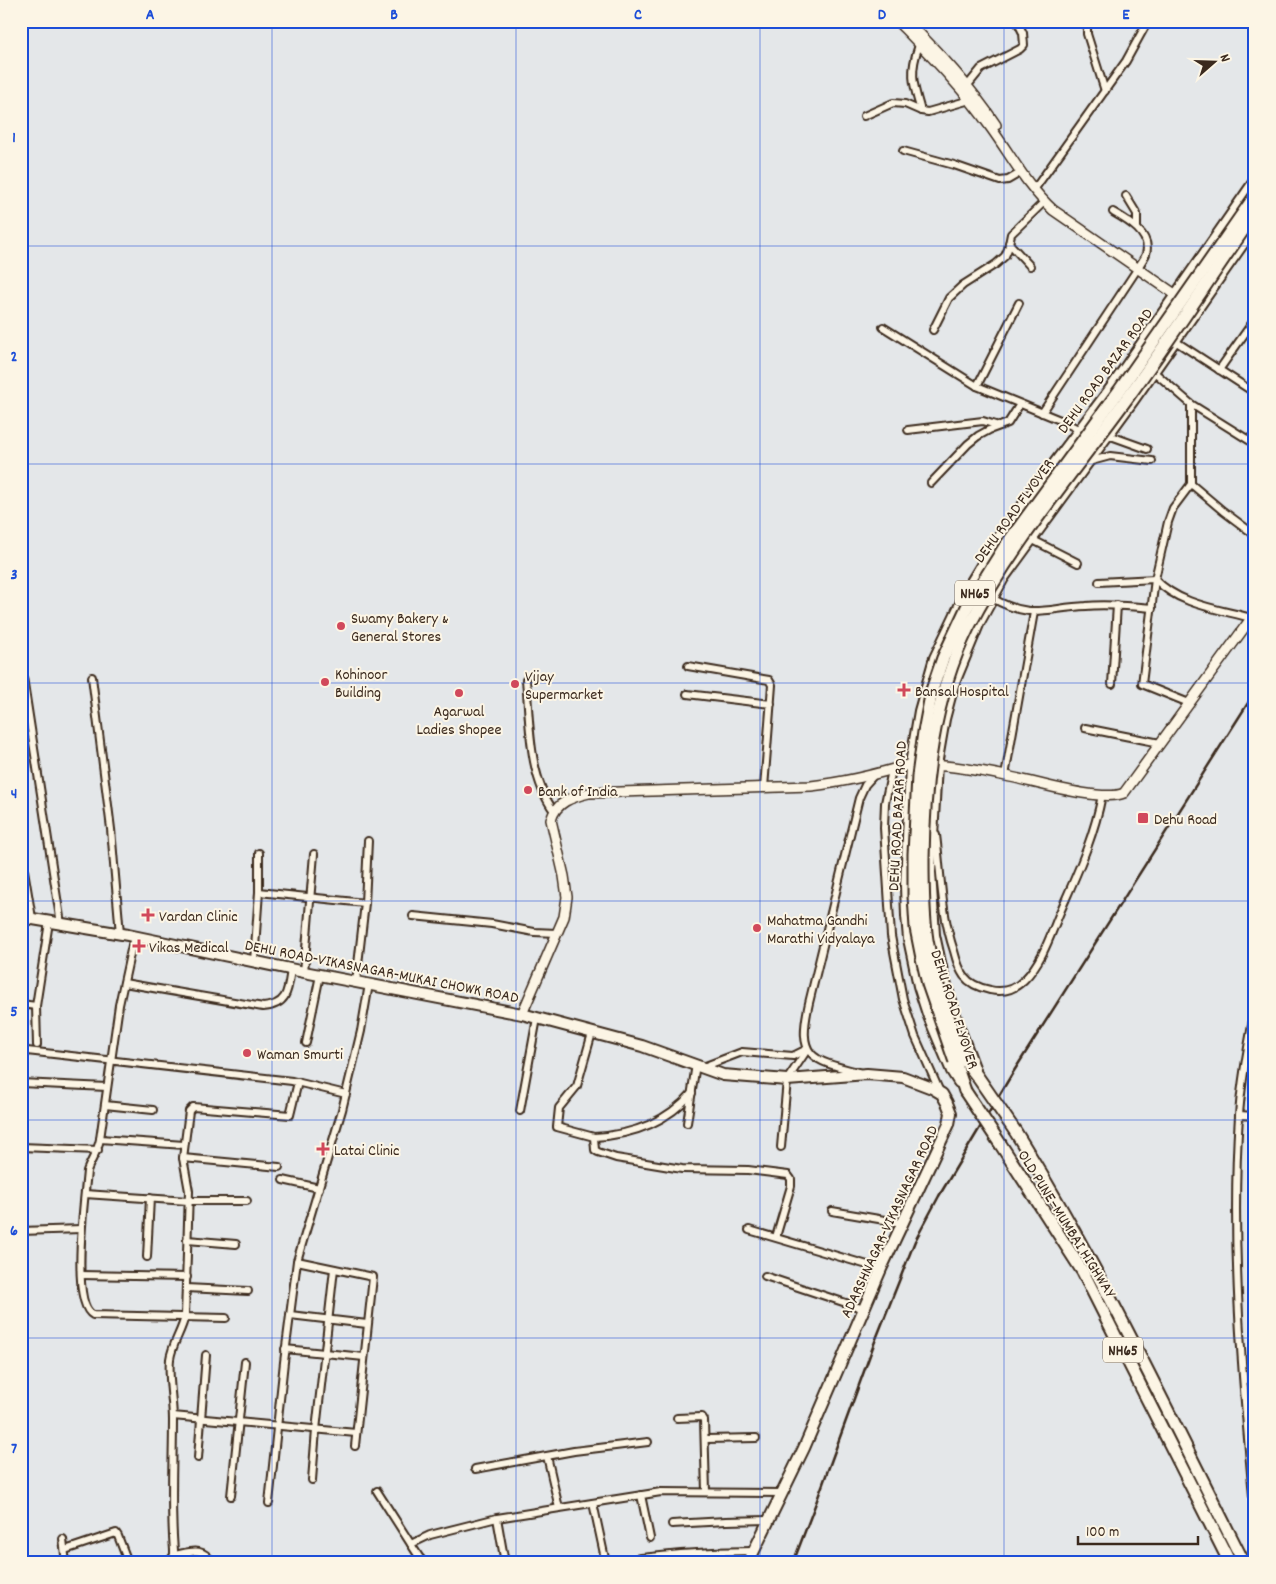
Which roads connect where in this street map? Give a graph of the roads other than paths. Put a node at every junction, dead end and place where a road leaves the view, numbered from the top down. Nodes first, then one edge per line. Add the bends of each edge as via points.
1 (897, 21) edge
2 (907, 21) edge
3 (1017, 21) edge
4 (1087, 21) edge
5 (1148, 21) edge
6 (920, 44) junction
7 (968, 85) junction
8 (1105, 91) junction
9 (970, 100) junction
10 (921, 112) junction
11 (864, 116) dead end
12 (903, 151) dead end
13 (1020, 173) junction
14 (1255, 181) edge
15 (1036, 187) junction
16 (1126, 196) dead end
17 (1255, 196) edge
18 (1044, 202) junction
19 (1053, 210) junction
20 (1113, 212) dead end
21 (1255, 213) edge
22 (1255, 226) edge
23 (1137, 227) junction
24 (1252, 236) edge
25 (1009, 243) junction
26 (1030, 266) dead end
27 (1138, 268) junction
28 (1176, 295) junction
29 (1019, 303) dead end
30 (1198, 308) junction
31 (1255, 319) edge
32 (883, 327) dead end
33 (933, 330) dead end
34 (1175, 341) junction
35 (1219, 370) junction
36 (1154, 371) junction
37 (977, 386) junction
38 (1255, 393) edge
39 (1020, 404) junction
40 (1191, 404) junction
41 (1042, 413) junction
42 (999, 426) junction
43 (908, 430) dead end
44 (1080, 430) junction
45 (1108, 435) junction
46 (1255, 444) edge
47 (1148, 449) dead end
48 (1152, 461) dead end
49 (1087, 463) junction
50 (931, 483) dead end
51 (1191, 484) junction
52 (1255, 535) edge
53 (1031, 539) junction
54 (1078, 563) dead end
55 (1155, 579) junction
56 (1100, 582) dead end
57 (992, 598) junction
58 (1117, 605) junction
59 (1152, 608) junction
60 (1034, 612) junction
61 (1253, 616) edge
62 (21, 664) edge
63 (688, 666) dead end
64 (92, 677) dead end
65 (526, 680) dead end
66 (1112, 684) dead end
67 (687, 694) dead end
68 (1189, 703) junction
69 (770, 704) junction
70 (1084, 728) dead end
71 (1160, 743) junction
72 (911, 764) junction
73 (936, 765) junction
74 (892, 770) junction
75 (874, 775) junction
76 (1005, 776) junction
77 (764, 788) junction
78 (1102, 795) junction
79 (554, 811) junction
80 (934, 817) junction
81 (368, 841) dead end
82 (21, 852) edge
83 (259, 853) dead end
84 (314, 854) dead end
85 (259, 892) junction
86 (311, 898) junction
87 (365, 903) junction
88 (413, 916) dead end
89 (27, 918) edge
90 (49, 922) junction
91 (61, 924) junction
92 (557, 933) junction
93 (120, 934) junction
94 (134, 936) junction
95 (254, 961) junction
96 (291, 969) junction
97 (304, 972) junction
98 (320, 975) junction
99 (356, 982) junction
100 (124, 983) junction
101 (369, 984) junction
102 (21, 1004) edge
103 (36, 1006) junction
104 (1255, 1008) edge
105 (522, 1014) junction
106 (536, 1018) junction
107 (592, 1033) junction
108 (306, 1043) dead end
109 (36, 1045) dead end
110 (807, 1049) junction
111 (21, 1055) edge
112 (111, 1060) junction
113 (959, 1060) junction
114 (699, 1066) junction
115 (867, 1074) junction
116 (977, 1076) junction
117 (787, 1080) junction
118 (298, 1082) junction
119 (21, 1083) edge
120 (107, 1087) junction
121 (966, 1092) junction
122 (692, 1093) junction
123 (346, 1094) junction
124 (942, 1094) junction
125 (105, 1105) junction
126 (153, 1110) dead end
127 (520, 1111) dead end
128 (1239, 1115) junction
129 (1255, 1116) edge
130 (687, 1123) dead end
131 (1014, 1131) joint
132 (594, 1137) junction
133 (100, 1139) junction
134 (184, 1145) junction
135 (21, 1147) edge
136 (781, 1147) dead end
137 (98, 1150) junction
138 (183, 1158) junction
139 (279, 1167) dead end
140 (283, 1180) dead end
141 (319, 1188) junction
142 (85, 1194) junction
143 (150, 1198) junction
144 (188, 1201) junction
145 (247, 1201) dead end
146 (832, 1211) dead end
147 (902, 1222) junction
148 (81, 1230) junction
149 (749, 1230) dead end
150 (21, 1231) edge
151 (776, 1237) junction
152 (187, 1240) junction
153 (236, 1244) dead end
154 (147, 1257) dead end
155 (297, 1261) junction
156 (334, 1269) junction
157 (881, 1269) junction
158 (80, 1274) junction
159 (765, 1276) dead end
160 (187, 1277) junction
161 (186, 1288) junction
162 (248, 1291) dead end
163 (864, 1309) junction
164 (290, 1315) junction
165 (185, 1316) junction
166 (226, 1318) dead end
167 (328, 1320) junction
168 (367, 1324) junction
169 (285, 1349) junction
170 (325, 1353) junction
171 (206, 1355) dead end
172 (364, 1358) junction
173 (245, 1362) dead end
174 (173, 1416) junction
175 (200, 1418) junction
176 (677, 1418) dead end
177 (239, 1422) junction
178 (278, 1426) junction
179 (316, 1430) junction
180 (356, 1433) junction
181 (756, 1438) dead end
182 (706, 1440) junction
183 (648, 1442) dead end
184 (355, 1446) dead end
185 (547, 1456) junction
186 (198, 1458) dead end
187 (475, 1469) dead end
188 (312, 1480) dead end
189 (377, 1491) dead end
190 (706, 1492) junction
191 (782, 1493) junction
192 (641, 1495) junction
193 (231, 1496) dead end
194 (1254, 1501) edge
195 (270, 1503) dead end
196 (594, 1503) junction
197 (559, 1508) junction
198 (497, 1518) junction
199 (1255, 1518) edge
200 (768, 1520) junction
201 (672, 1524) dead end
202 (650, 1538) dead end
203 (63, 1539) dead end
204 (411, 1544) junction
205 (64, 1550) junction
206 (754, 1551) junction
207 (174, 1555) junction
208 (422, 1561) edge
209 (127, 1562) edge
210 (66, 1563) edge
211 (168, 1563) edge
212 (213, 1563) edge
213 (412, 1563) edge
214 (505, 1563) edge
215 (606, 1563) edge
216 (748, 1563) edge
217 (1230, 1563) edge
218 (1244, 1563) edge

1 - 6 street
2 - 7 street
3 - 7 street via 1024,45 982,69
4 - 8 street via 1087,34
5 - 8 street
6 - 9 street
6 - 10 street via 913,78
7 - 15 street
8 - 15 street
9 - 10 street via 936,111
9 - 13 street
10 - 11 street via 905,104 893,103
12 - 13 street via 1000,181
13 - 18 street
14 - 28 main road, DEHU ROAD BAZAR ROAD
15 - 19 street
16 - 23 street via 1137,214
17 - 113 highway, DEHU ROAD FLYOVER / NH65, bridge via 1119,392 1004,548 967,607 932,690 915,819 916,928 928,984
18 - 19 street
18 - 25 street via 1011,234
19 - 27 street
20 - 23 street
21 - 113 highway, DEHU ROAD FLYOVER / NH65, bridge via 1127,398 1012,554 987,593 951,667 938,709 932,749 924,826 923,878 927,938
22 - 24 main road
23 - 27 street via 1146,248
24 - 30 main road
25 - 26 street
25 - 33 street via 1005,256 949,298
27 - 28 street
27 - 41 street
28 - 30 street
28 - 44 main road, DEHU ROAD BAZAR ROAD
29 - 37 street
30 - 34 main road
31 - 35 street
32 - 37 street
34 - 35 street
34 - 36 main road
35 - 38 street
36 - 40 street
36 - 45 main road
37 - 39 street
39 - 41 street
39 - 42 street via 1008,423
40 - 46 street
40 - 51 street
41 - 44 street
42 - 43 street via 983,422
42 - 50 street via 968,444
44 - 72 main road, DEHU ROAD BAZAR ROAD via 998,539 952,620 926,685
45 - 47 street
45 - 49 main road
48 - 49 street via 1110,456
49 - 53 main road
51 - 52 street
51 - 55 street via 1173,508
53 - 54 street
53 - 57 main road
55 - 56 street
55 - 59 street
55 - 61 street via 1162,587 1184,598
57 - 60 street via 1012,608
57 - 73 main road via 953,685
58 - 59 street
58 - 60 street
58 - 66 street
59 - 68 street via 1142,684
60 - 76 street
61 - 68 street
62 - 91 street
63 - 69 street via 769,680 772,685
64 - 93 street
65 - 79 street via 537,777
67 - 69 street
68 - 71 street
69 - 77 street
70 - 71 street
71 - 78 street via 1124,793
72 - 73 street
72 - 74 street
72 - 121 main road, DEHU ROAD BAZAR ROAD via 906,886 909,940 918,986 928,1014 952,1071
73 - 76 street
73 - 80 main road
74 - 75 street
74 - 124 street via 884,828 891,936 903,999 915,1036
75 - 77 street via 826,784
75 - 110 street via 859,798 823,945 805,1020
76 - 78 street
77 - 79 street via 589,793 576,796
78 - 80 street via 1097,823 1044,950 1024,980 1004,991 974,985 964,976 957,961 943,908
79 - 92 street, DEHU ROAD-VIKASNAGAR-MUKAI CHOWK ROAD via 551,820 567,897
80 - 116 main road via 930,872 934,935 943,976
81 - 87 street
82 - 89 street
83 - 85 street
84 - 86 street
85 - 86 street
85 - 95 street
86 - 87 street
86 - 97 street
87 - 99 street
88 - 92 street
89 - 90 main road, DEHU ROAD-VIKASNAGAR-MUKAI CHOWK ROAD
90 - 91 main road, DEHU ROAD-VIKASNAGAR-MUKAI CHOWK ROAD
90 - 103 street
91 - 93 main road, DEHU ROAD-VIKASNAGAR-MUKAI CHOWK ROAD
92 - 105 street, DEHU ROAD-VIKASNAGAR-MUKAI CHOWK ROAD
93 - 94 main road, DEHU ROAD-VIKASNAGAR-MUKAI CHOWK ROAD
94 - 95 main road, DEHU ROAD-VIKASNAGAR-MUKAI CHOWK ROAD
94 - 100 street
95 - 96 main road, DEHU ROAD-VIKASNAGAR-MUKAI CHOWK ROAD
96 - 97 main road, DEHU ROAD-VIKASNAGAR-MUKAI CHOWK ROAD
96 - 100 street via 288,990 283,1000 273,1006
97 - 98 main road, DEHU ROAD-VIKASNAGAR-MUKAI CHOWK ROAD
98 - 99 main road, DEHU ROAD-VIKASNAGAR-MUKAI CHOWK ROAD
98 - 108 street
99 - 101 main road, DEHU ROAD-VIKASNAGAR-MUKAI CHOWK ROAD
100 - 112 street
101 - 105 main road, DEHU ROAD-VIKASNAGAR-MUKAI CHOWK ROAD
101 - 123 street
102 - 103 street
103 - 109 street
104 - 128 street
105 - 106 main road
106 - 107 main road
106 - 127 street
107 - 114 main road
107 - 132 street via 577,1086 559,1108 557,1127
110 - 114 street via 793,1056 742,1052
110 - 115 street via 828,1065
110 - 117 street
111 - 112 street via 27,1051
112 - 118 street
112 - 120 street
113 - 116 highway, DEHU ROAD FLYOVER / NH65
113 - 121 highway, DEHU ROAD FLYOVER / NH65
114 - 117 main road via 723,1074
114 - 122 street
115 - 117 main road
115 - 124 main road via 903,1078
116 - 131 highway, DEHU ROAD FLYOVER, bridge
117 - 136 street
118 - 123 street
118 - 134 street via 290,1115 193,1107 189,1111
119 - 120 street
120 - 125 street
121 - 217 highway, OLD PUNE–MUMBAI HIGHWAY / NH65, bridge via 1083,1272
122 - 130 street
122 - 132 street via 683,1104 645,1127
123 - 141 street
124 - 147 main road, ADARSHNAGAR-VIKASNAGAR ROAD via 951,1113 949,1124
125 - 126 street
125 - 133 street
128 - 129 street
128 - 194 street via 1237,1261
131 - 218 highway, OLD PUNE–MUMBAI HIGHWAY / NH65 via 1093,1265
132 - 151 street via 595,1150 616,1158 682,1169 788,1175 791,1186
133 - 134 street
133 - 137 street
134 - 138 street
135 - 137 street
137 - 142 street via 87,1171
138 - 139 street
138 - 144 street via 189,1186
140 - 141 street
141 - 155 street
142 - 143 street
142 - 148 street
143 - 144 street
143 - 154 street
144 - 145 street
144 - 152 street
146 - 147 street
147 - 157 main road, ADARSHNAGAR-VIKASNAGAR ROAD
148 - 150 street
148 - 158 street
149 - 151 street
151 - 157 street
152 - 153 street
152 - 160 street
155 - 156 street
155 - 164 street
156 - 167 street
156 - 168 street via 373,1277
157 - 163 main road, ADARSHNAGAR-VIKASNAGAR ROAD
158 - 160 street
158 - 165 street via 86,1308 93,1315
159 - 163 street
160 - 161 street
161 - 162 street
161 - 165 street
163 - 191 main road, ADARSHNAGAR-VIKASNAGAR ROAD
164 - 167 street
164 - 169 street
165 - 166 street
165 - 174 street via 170,1357
167 - 168 street
167 - 170 street
168 - 172 street
169 - 170 street
169 - 178 street
170 - 172 street
170 - 179 street
171 - 175 street
172 - 180 street
173 - 177 street
174 - 175 street
174 - 207 street
175 - 177 street
175 - 186 street
176 - 182 street via 702,1417
177 - 178 street
177 - 193 street
178 - 179 street
178 - 195 street
179 - 180 street
179 - 188 street
180 - 184 street
181 - 182 street
182 - 190 street
183 - 185 street
185 - 187 street
185 - 197 street
189 - 204 street
190 - 191 street
190 - 192 street
191 - 200 main road, ADARSHNAGAR-VIKASNAGAR ROAD
192 - 196 street
192 - 202 street
194 - 199 street
196 - 197 street
196 - 215 street
197 - 198 street
198 - 204 street via 430,1535
198 - 214 street
200 - 201 street
200 - 206 main road, ADARSHNAGAR-VIKASNAGAR ROAD
203 - 205 street
204 - 208 street
205 - 209 street via 116,1534
205 - 210 street
206 - 215 street via 696,1552
206 - 216 main road, ADARSHNAGAR-VIKASNAGAR ROAD
207 - 211 street
207 - 212 street via 202,1552
208 - 213 street

